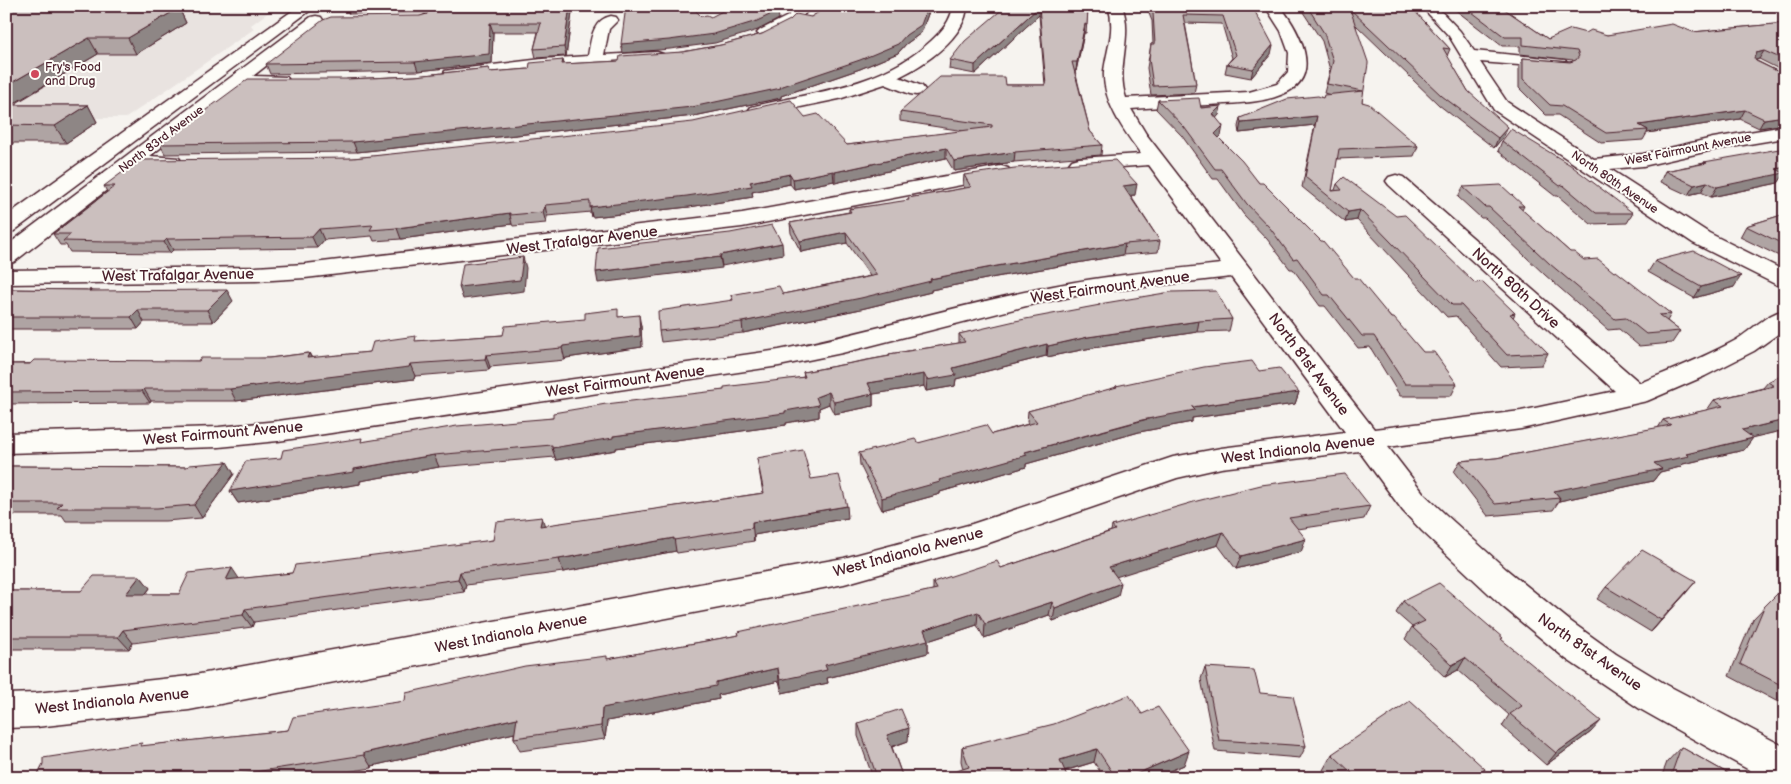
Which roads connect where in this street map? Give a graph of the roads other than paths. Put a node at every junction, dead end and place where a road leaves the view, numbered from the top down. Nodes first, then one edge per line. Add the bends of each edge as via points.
1 (804, 6) edge
2 (960, 6) edge
3 (1115, 6) edge
4 (1272, 6) edge
5 (1428, 6) edge
6 (317, 15) edge
7 (611, 20) dead end
8 (750, 39) edge
9 (670, 55) edge
10 (1470, 56) junction
11 (595, 60) junction
12 (1565, 64) edge
13 (435, 76) edge
14 (886, 78) junction
15 (236, 81) junction
16 (293, 81) edge
17 (916, 90) dead end
18 (1120, 104) junction
19 (740, 114) edge
20 (1785, 132) edge
21 (1152, 159) junction
22 (131, 162) junction
23 (190, 162) edge
24 (1059, 165) edge
25 (1592, 165) junction
26 (1023, 169) edge
27 (1396, 181) dead end
28 (6, 226) edge
29 (6, 257) edge
30 (1236, 270) junction
31 (6, 277) edge
32 (1785, 280) edge
33 (1785, 317) edge
34 (1637, 395) junction
35 (1367, 440) junction
36 (6, 442) edge
37 (6, 711) edge
38 (1785, 768) edge

1 - 8 street via 793,19
2 - 14 street via 956,22 938,44 910,66
3 - 18 street, North 81st Avenue via 1120,29 1113,63 1113,83
4 - 18 street via 1289,34 1299,65 1292,80 1282,88 1249,97
5 - 10 street, North 80th Avenue via 1455,34
6 - 15 street, North 83rd Avenue
6 - 28 street, North 83rd Avenue via 290,20
7 - 11 street via 602,27
9 - 11 street
10 - 12 street
10 - 25 street, North 80th Avenue via 1500,106
11 - 13 street
14 - 17 street
14 - 19 street via 832,94
15 - 16 street
15 - 22 street, North 83rd Avenue
18 - 21 street, North 81st Avenue
20 - 25 street, West Fairmount Avenue via 1643,160
21 - 24 street
21 - 30 street, North 81st Avenue
22 - 23 street
22 - 29 street, North 83rd Avenue
25 - 32 street, North 80th Avenue via 1701,238
26 - 31 street, West Trafalgar Avenue via 742,220 314,270 256,274
27 - 34 street, North 80th Drive
30 - 35 street, North 81st Avenue
30 - 36 street, West Fairmount Avenue via 1091,286 1033,297 779,358 329,424 219,437
33 - 34 street, West Indianola Avenue via 1745,345
34 - 35 street, West Indianola Avenue via 1521,420
35 - 37 street, West Indianola Avenue via 1221,458 1173,468 975,535 844,571 190,693
35 - 38 street, North 81st Avenue via 1414,503 1517,599 1580,648 1663,703

